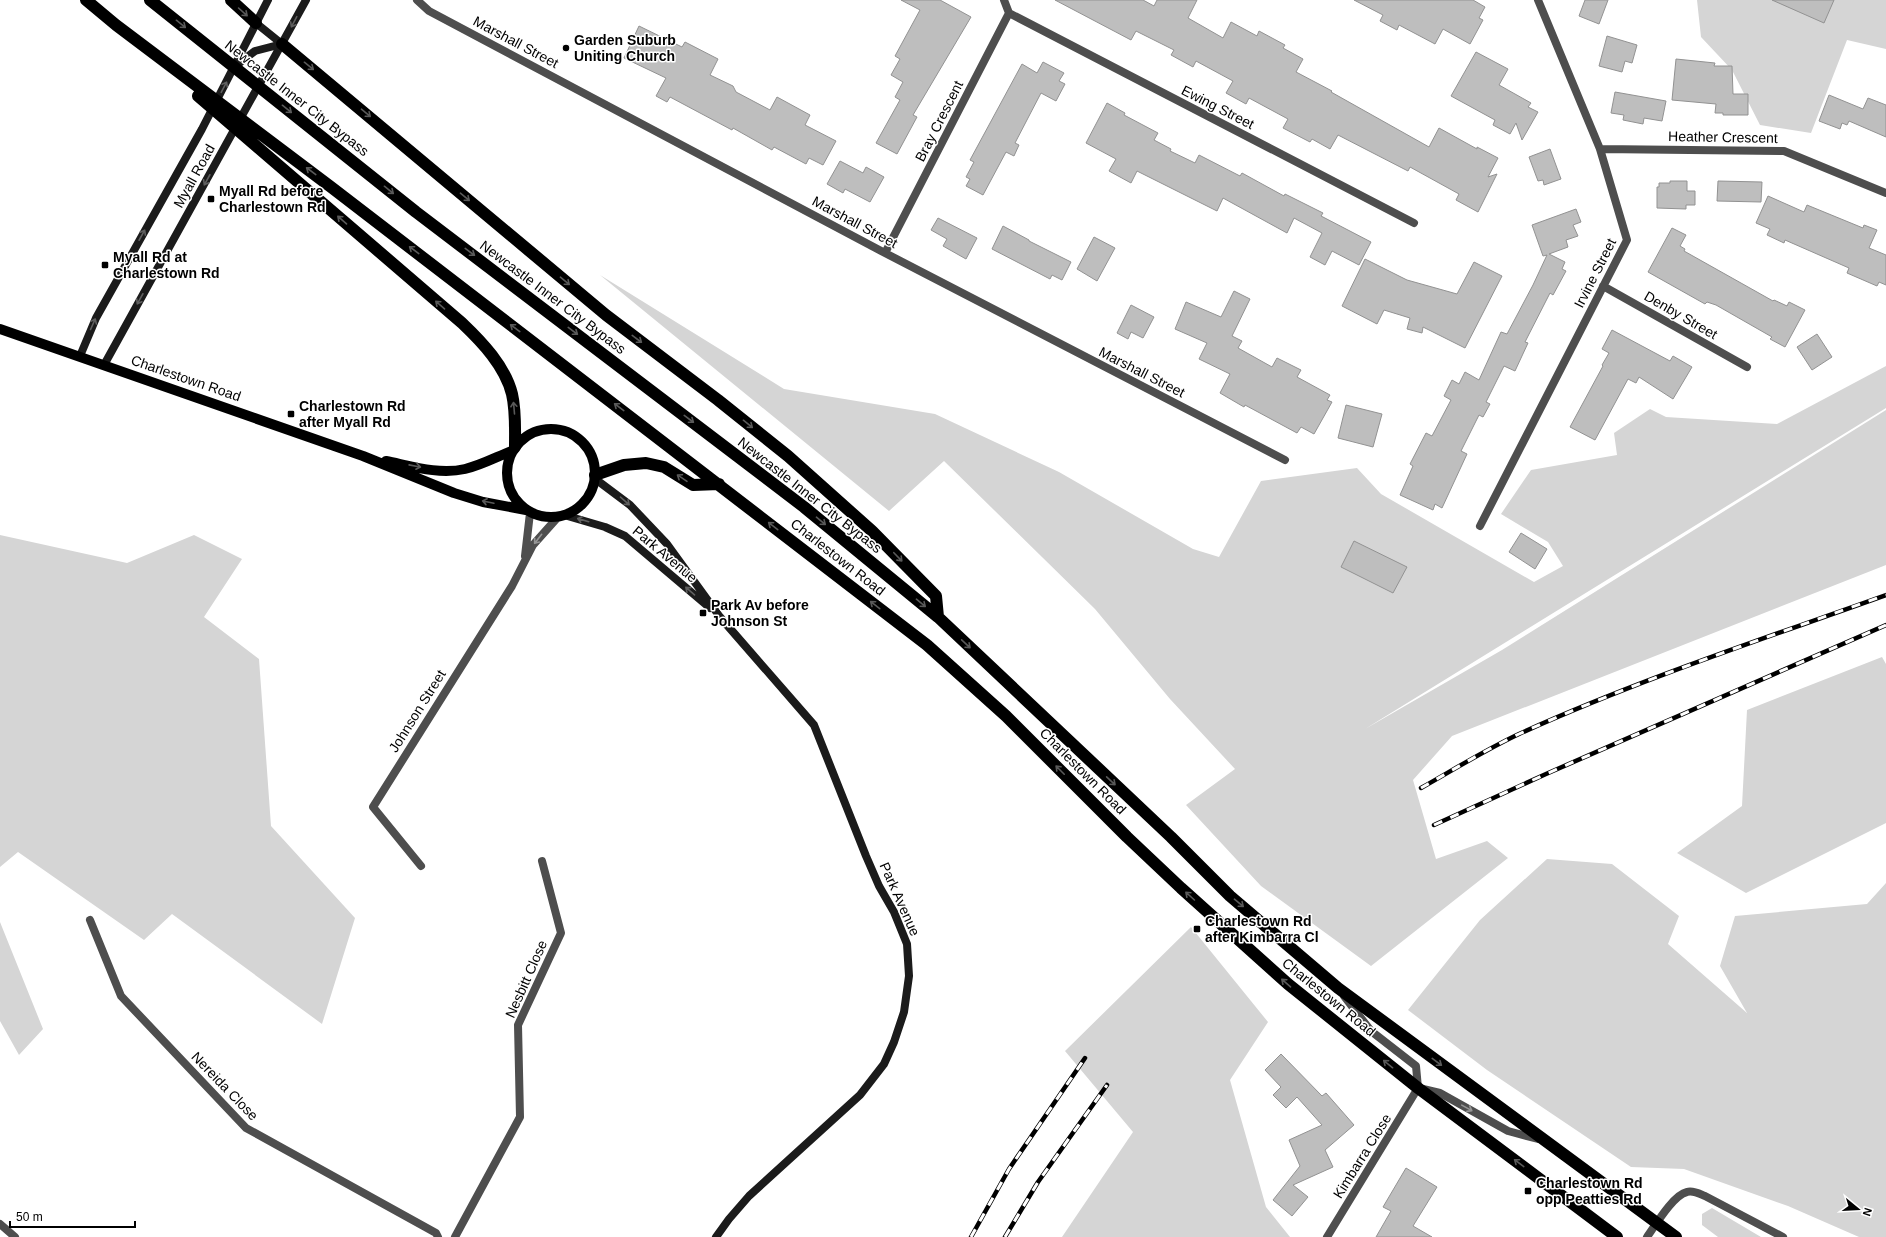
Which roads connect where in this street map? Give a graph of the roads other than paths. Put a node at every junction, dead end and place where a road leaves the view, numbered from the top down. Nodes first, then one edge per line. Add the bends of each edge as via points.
1 (86, 0) edge
2 (150, 0) edge
3 (231, 0) edge
4 (268, 0) edge
5 (306, 0) edge
6 (417, 0) edge
7 (1004, 0) edge
8 (1538, 0) edge
9 (1009, 13) junction
10 (256, 23) junction
11 (116, 25) junction
12 (282, 44) junction
13 (246, 51) junction
14 (1600, 149) junction
15 (1886, 193) edge
16 (1414, 223) dead end
17 (885, 253) junction
18 (1603, 286) junction
19 (0, 329) edge
20 (80, 356) junction
21 (104, 365) junction
22 (1747, 367) dead end
23 (514, 448) junction
24 (362, 456) junction
25 (1285, 460) dead end
26 (594, 476) junction
27 (719, 484) junction
28 (528, 511) junction
29 (561, 516) junction
30 (1480, 526) dead end
31 (522, 564) junction
32 (720, 617) junction
33 (938, 617) junction
34 (542, 861) dead end
35 (421, 866) dead end
36 (90, 920) dead end
37 (1338, 988) junction
38 (1418, 1088) junction
39 (1541, 1139) junction
40 (1657, 1223) junction
41 (0, 1224) edge
42 (15, 1237) edge
43 (438, 1237) edge
44 (454, 1237) edge
45 (716, 1237) edge
46 (1327, 1237) edge
47 (1617, 1237) edge
48 (1647, 1237) edge
49 (1676, 1237) edge
50 (1783, 1237) edge

1 - 11 highway
2 -> 33 highway, Newcastle Inner City Bypass via 416,212 804,507
3 -> 10 highway
4 - 10 main road, Myall Road
5 -> 12 main road, Myall Road
6 - 17 street, Marshall Street via 429,10
7 - 9 street
8 - 14 street, Irvine Street
9 - 16 street, Ewing Street
9 - 17 street, Bray Crescent
10 - 12 main road
10 - 13 main road, Myall Road
23 -> 11 highway via 514,405 510,385 498,364 472,333
27 -> 11 highway
12 - 13 main road
12 -> 21 main road, Myall Road
12 -> 33 highway via 606,315 788,456 872,530 936,596
20 -> 13 main road, Myall Road via 96,318 233,70
14 - 15 street, Heather Crescent via 1784,151
14 - 18 street, Irvine Street via 1627,240
17 - 25 street, Marshall Street
18 - 22 street, Denby Street
18 - 30 street, Irvine Street
19 - 20 main road, Charlestown Road
20 - 21 main road, Charlestown Road
21 - 24 main road, Charlestown Road
24 -> 23 main road, Charlestown Road via 452,471 474,466
23 - 26 main road, Charlestown Road via 523,439 540,431 556,430 570,434 578,439 589,453 593,461
23 - 28 main road via 507,472 509,483 516,500
28 -> 24 main road, Charlestown Road via 454,493
27 -> 26 highway via 693,485 664,467 646,463 624,465
26 - 29 main road via 593,486 587,498 576,509
26 -> 32 main road, Park Avenue via 630,505 667,544
38 -> 27 highway, Charlestown Road via 1254,954 1127,837 1006,716 926,645
28 - 29 main road, Charlestown Road via 546,517
28 - 31 street, Johnson Street via 527,544
29 -> 31 street, Johnson Street via 533,545
32 -> 29 main road, Park Avenue via 625,536 605,527
31 - 35 street, Johnson Street via 515,580 373,807
32 - 45 main road, Park Avenue via 814,725 866,856 907,944 909,976 904,1012 894,1042 874,1079 845,1110 749,1196
33 -> 37 highway, Charlestown Road via 1230,896
34 - 44 street, Nesbitt Close via 561,933 518,1025 520,1117
36 - 43 street, Nereida Close via 121,996 246,1128 436,1232
37 - 38 street, Charlestown Road via 1371,1031 1416,1066
37 -> 39 highway, Charlestown Road
38 -> 39 street, Charlestown Road via 1440,1093 1508,1131
38 - 46 street, Kimbarra Close
47 -> 38 highway, Charlestown Road
39 - 40 highway, Charlestown Road
40 - 48 street
40 - 49 highway, Charlestown Road
40 - 50 street via 1678,1197 1686,1192 1695,1192 1729,1207 1755,1224
41 - 42 street

